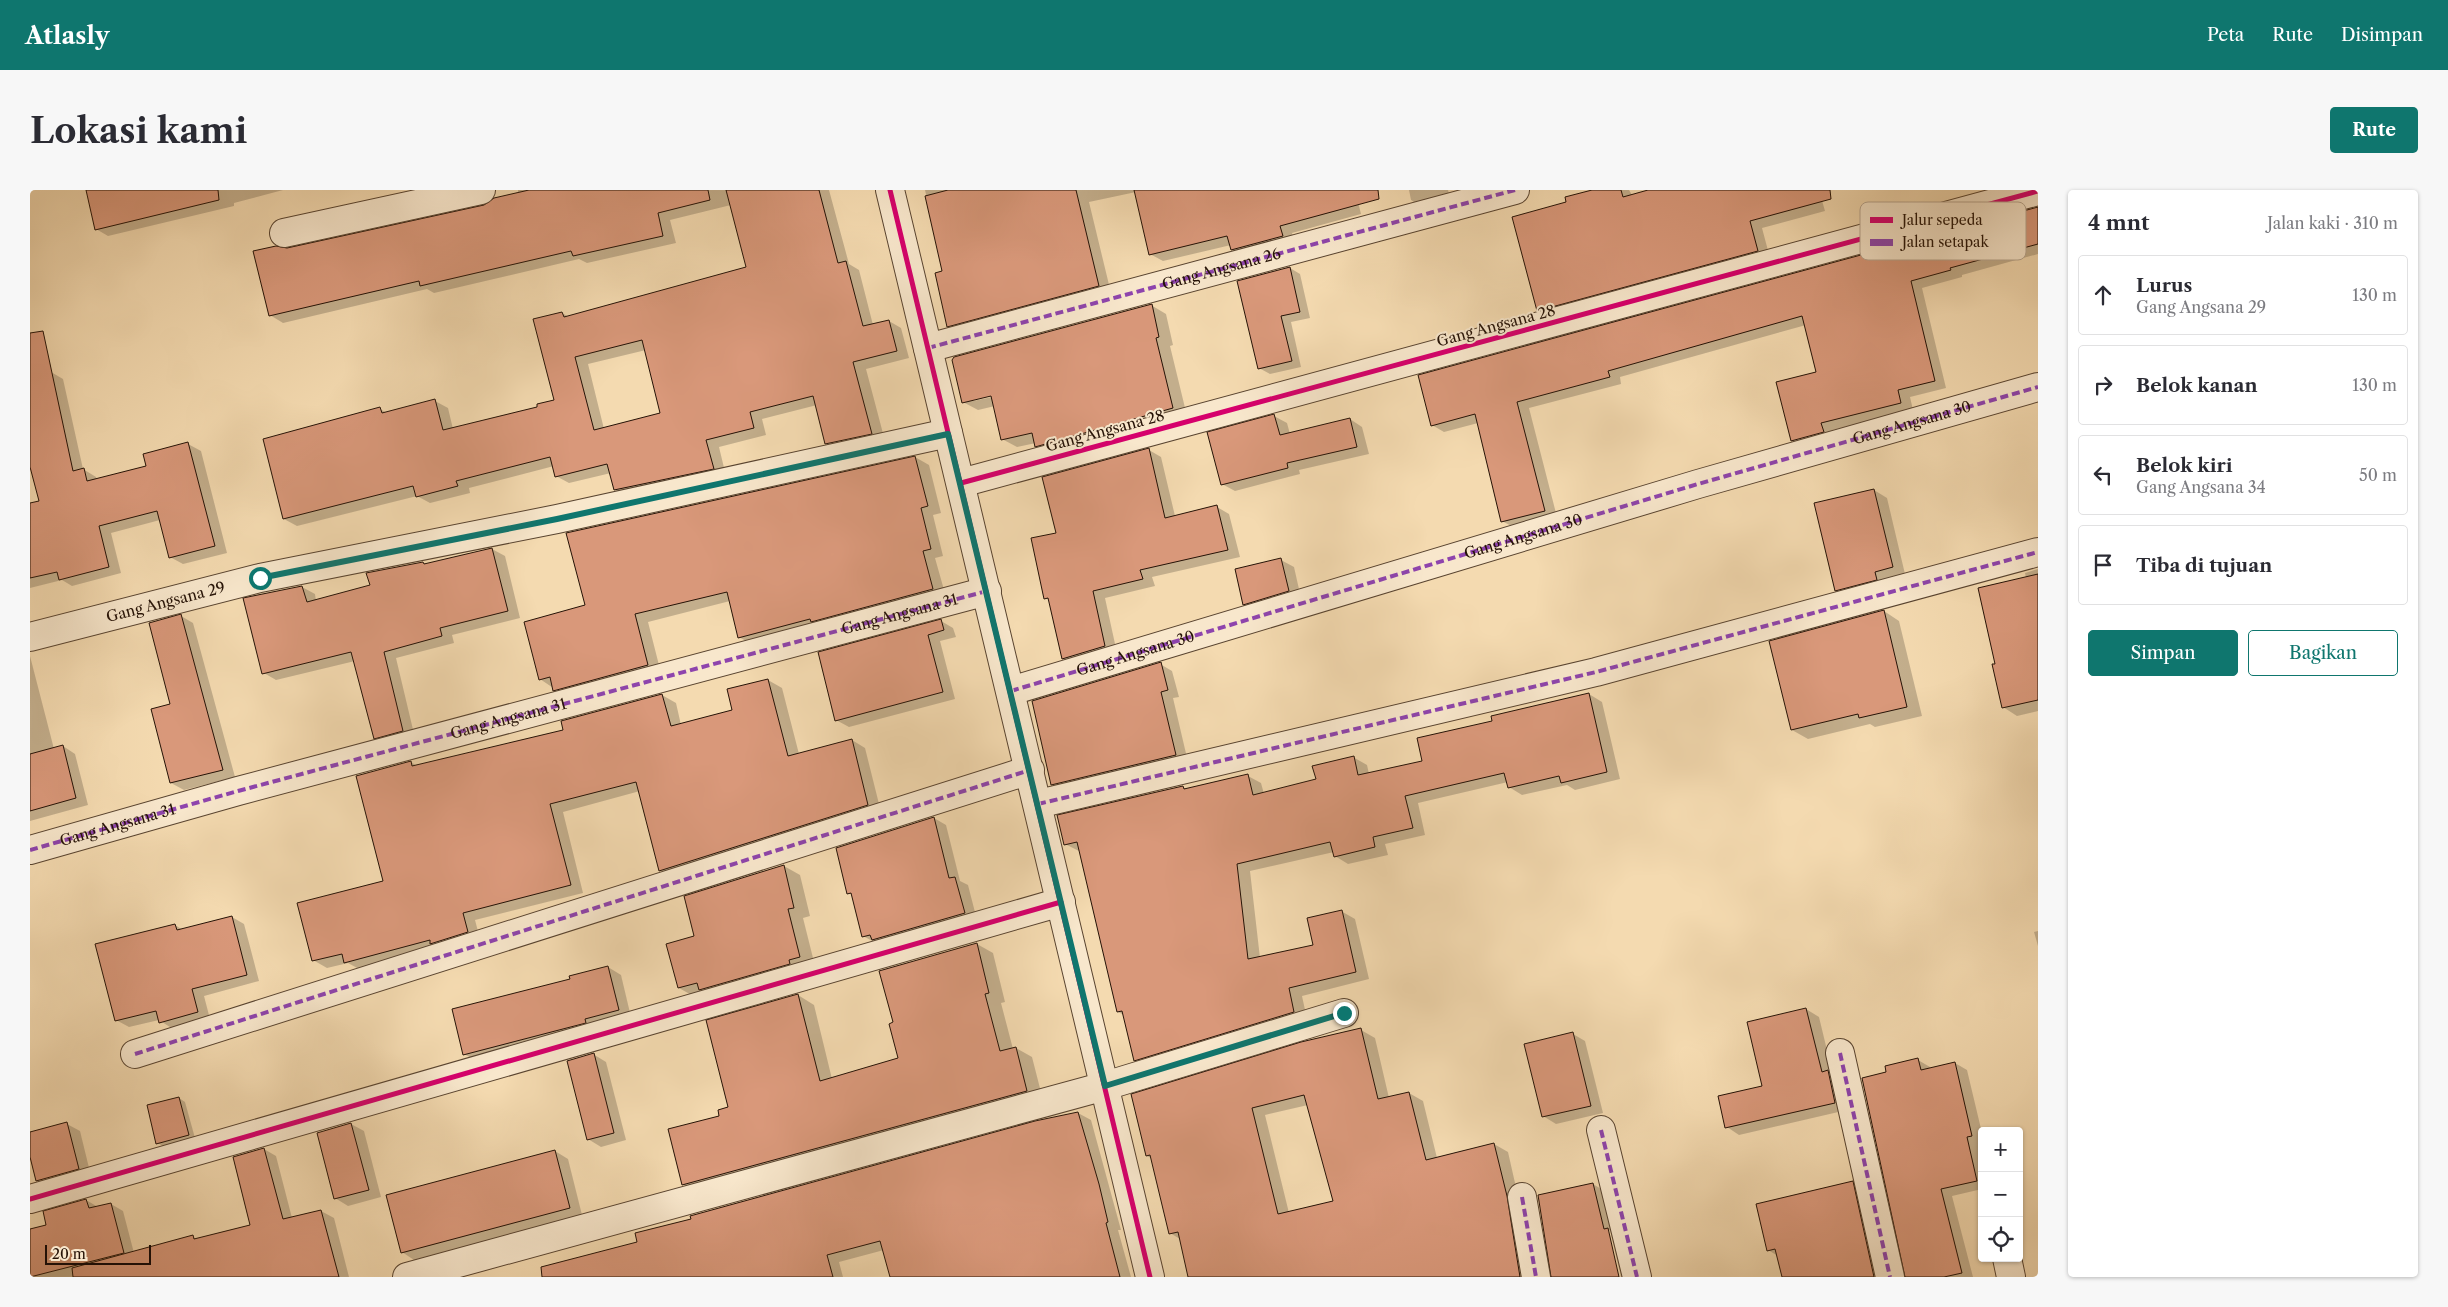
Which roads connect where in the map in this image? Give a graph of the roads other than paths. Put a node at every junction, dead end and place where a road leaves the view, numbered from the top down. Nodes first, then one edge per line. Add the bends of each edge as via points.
1 (481, 190) edge
2 (890, 190) edge
3 (1516, 190) edge
4 (2038, 191) edge
5 (1997, 202) edge
6 (284, 233) dead end
7 (1860, 239) edge
8 (928, 348) junction
9 (2038, 387) edge
10 (948, 434) junction
11 (961, 483) junction
12 (2038, 552) edge
13 (987, 591) junction
14 (30, 637) edge
15 (1011, 691) junction
16 (1030, 770) junction
17 (1038, 804) junction
18 (30, 850) edge
19 (1061, 902) junction
20 (1344, 1013) dead end
21 (135, 1054) dead end
22 (1840, 1054) dead end
23 (1105, 1086) junction
24 (1601, 1130) dead end
25 (1522, 1197) dead end
26 (30, 1199) edge
27 (2008, 1262) edge
28 (407, 1277) edge
29 (1150, 1277) edge
30 (1536, 1277) edge
31 (1636, 1277) edge
32 (1890, 1277) edge
33 (2011, 1277) edge

1 - 6 street
2 - 8 street
3 - 8 street, Gang Angsana 26
4 - 5 street, Gang Angsana 28
7 - 11 street, Gang Angsana 28
8 - 10 street
9 - 15 street, Gang Angsana 30 via 1698,484
10 - 11 street
10 - 14 street, Gang Angsana 29 via 557,519 260,578
11 - 13 street
12 - 17 street via 1596,672
13 - 15 street
13 - 18 street, Gang Angsana 31 via 247,788
15 - 16 street
16 - 17 street
16 - 21 street
17 - 19 street
19 - 23 street
19 - 26 street
20 - 23 street
22 - 32 street
23 - 28 street
23 - 29 street
24 - 31 street
25 - 30 street
27 - 33 street

